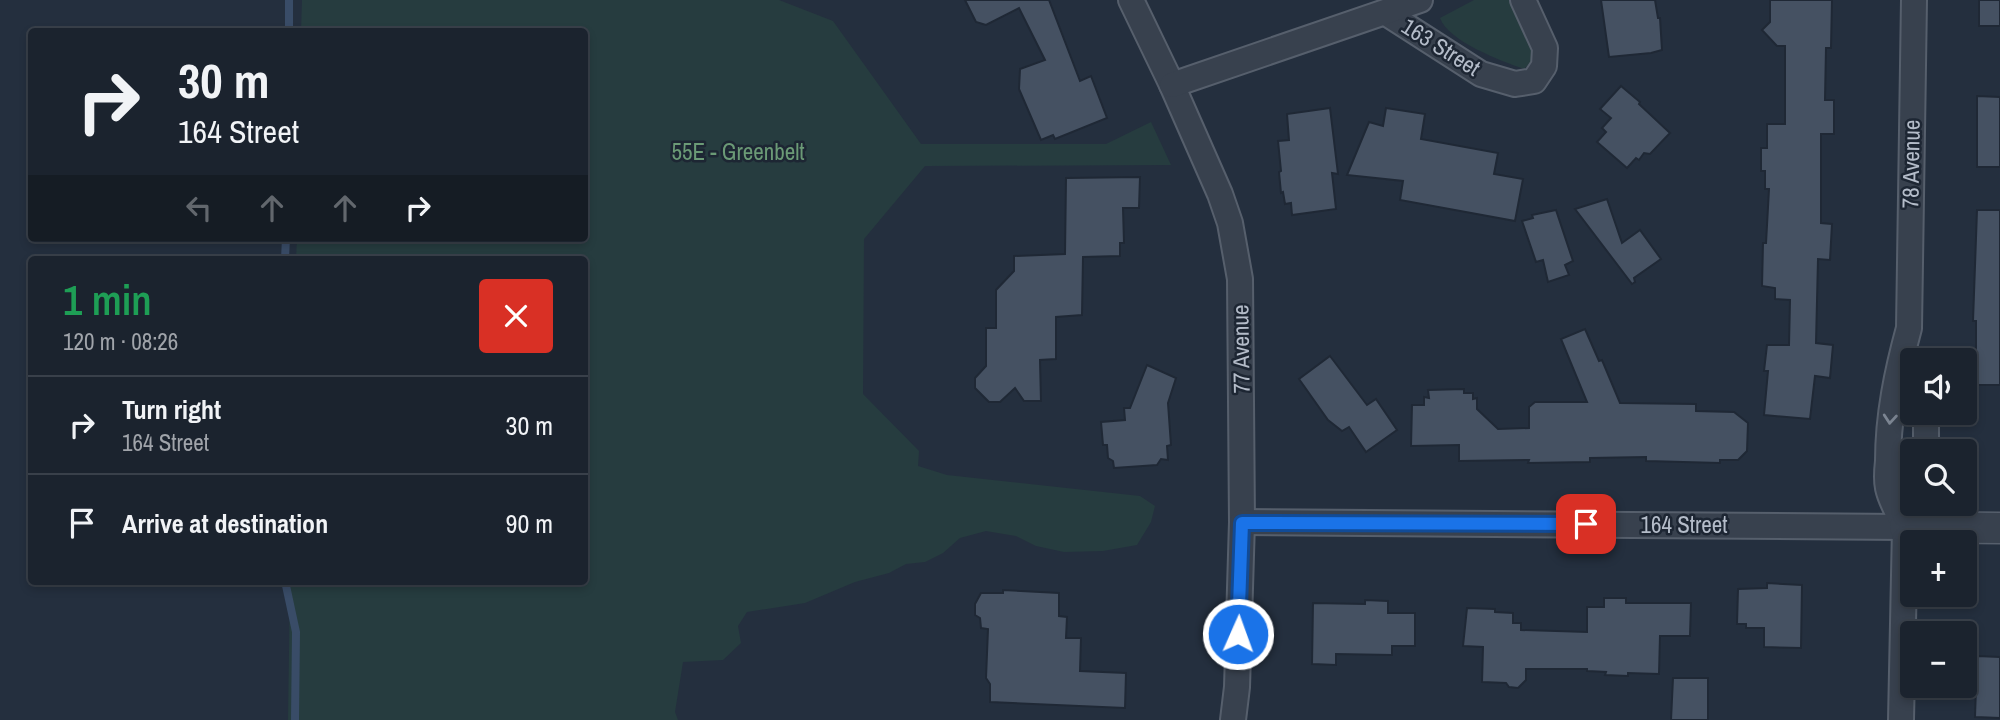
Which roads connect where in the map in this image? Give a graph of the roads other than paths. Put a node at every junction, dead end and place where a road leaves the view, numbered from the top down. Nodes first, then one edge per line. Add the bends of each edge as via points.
1 (1130, 0) edge
2 (1420, 0) edge
3 (1523, 0) edge
4 (1914, 0) edge
5 (1386, 13) junction
6 (1172, 85) junction
7 (1909, 328) junction
8 (1914, 348) edge
9 (1900, 507) edge
10 (1900, 515) edge
11 (1912, 516) edge
12 (1919, 516) edge
13 (1242, 523) junction
14 (2000, 527) edge
15 (1233, 720) edge
16 (1901, 720) edge

1 - 6 street, 77 Avenue
2 - 5 street, 163 Street
3 - 5 street, 163 Street via 1545,48 1544,66 1534,81 1515,84 1481,74
4 - 7 street, 78 Avenue
5 - 6 street, 163 Street
6 - 13 street, 77 Avenue via 1220,194 1236,251 1242,308
7 - 8 street, 78 Avenue
7 -> 9 street, 78 Avenue via 1891,409 1888,460 1887,486 1892,501
10 - 13 street, 164 Street
11 - 16 street, 78 Avenue
12 - 14 street, 164 Street
13 - 15 street, 77 Avenue

